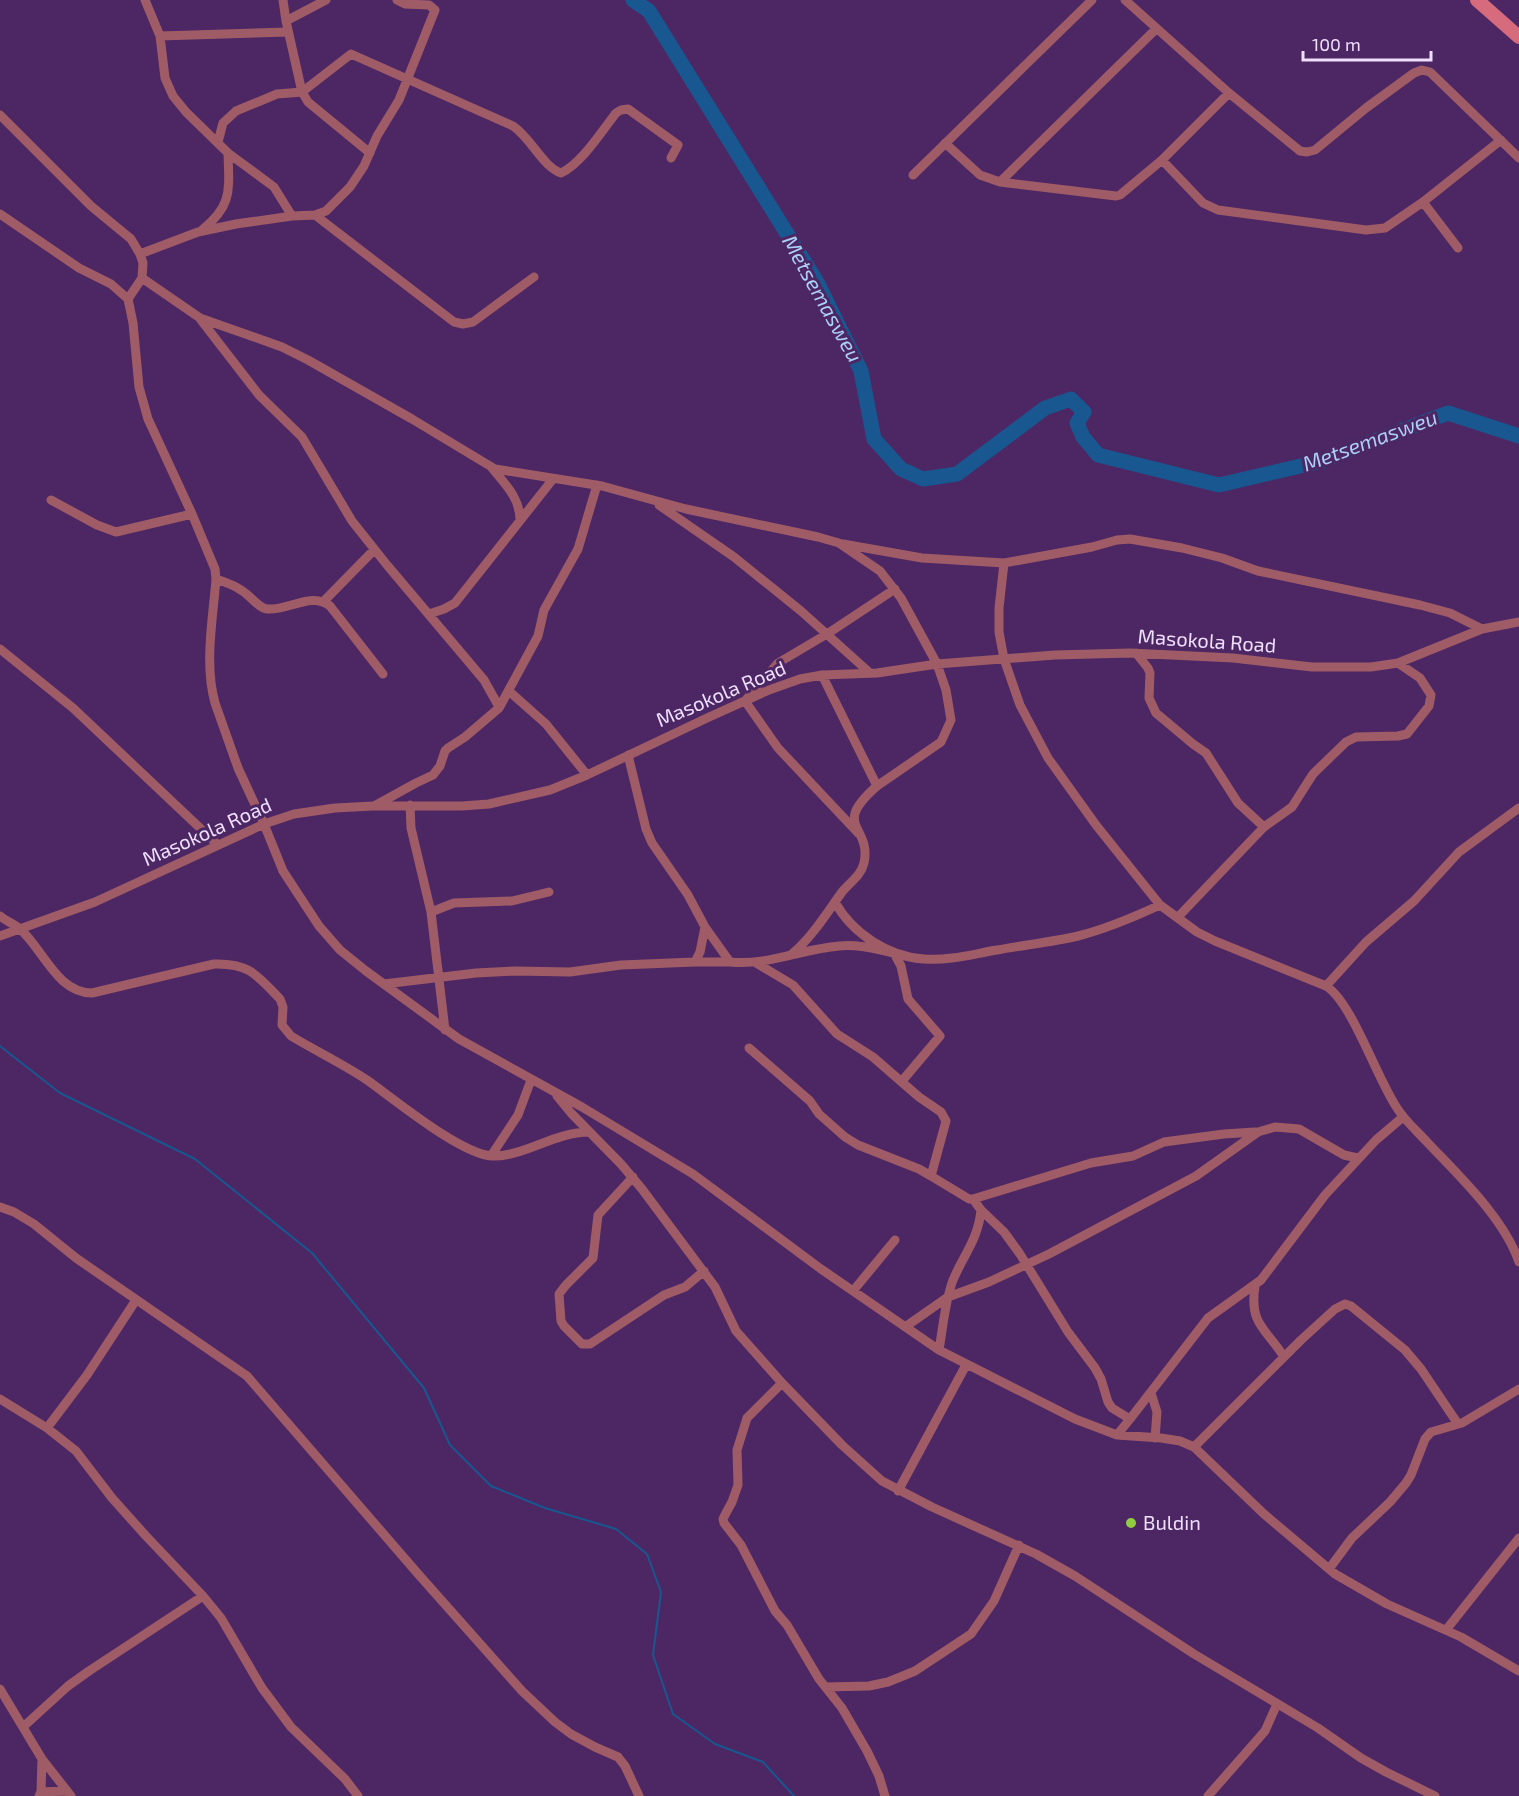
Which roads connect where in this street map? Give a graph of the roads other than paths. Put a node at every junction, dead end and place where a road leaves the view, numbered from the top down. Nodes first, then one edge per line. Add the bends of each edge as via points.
1 (145, 0) edge
2 (283, 0) edge
3 (326, 0) edge
4 (397, 0) edge
5 (1092, 0) edge
6 (1125, 0) edge
7 (1477, 0) edge
8 (286, 21) junction
9 (1156, 29) junction
10 (288, 32) junction
11 (160, 36) junction
12 (1519, 37) edge
13 (408, 80) junction
14 (302, 92) junction
15 (1229, 93) junction
16 (0, 115) edge
17 (1501, 141) junction
18 (218, 142) junction
19 (945, 143) junction
20 (228, 153) junction
21 (370, 153) junction
22 (671, 158) dead end
23 (1519, 158) edge
24 (1162, 160) junction
25 (913, 175) dead end
26 (1000, 182) junction
27 (1423, 202) junction
28 (0, 214) edge
29 (315, 215) junction
30 (292, 216) junction
31 (198, 232) junction
32 (1458, 248) dead end
33 (140, 254) junction
34 (534, 277) dead end
35 (142, 278) junction
36 (128, 299) junction
37 (200, 318) junction
38 (491, 468) junction
39 (553, 479) junction
40 (597, 485) junction
41 (51, 500) dead end
42 (652, 501) junction
43 (192, 514) junction
44 (520, 520) junction
45 (839, 543) junction
46 (374, 549) junction
47 (1004, 563) junction
48 (216, 579) junction
49 (895, 589) junction
50 (324, 601) junction
51 (429, 614) junction
52 (1519, 622) edge
53 (1482, 628) junction
54 (827, 634) junction
55 (0, 649) edge
56 (1136, 653) junction
57 (1004, 659) junction
58 (1398, 663) junction
59 (937, 664) junction
60 (870, 673) junction
61 (383, 674) dead end
62 (822, 675) junction
63 (509, 691) junction
64 (745, 701) junction
65 (499, 708) junction
66 (628, 755) junction
67 (587, 775) junction
68 (877, 786) junction
69 (373, 806) junction
70 (410, 806) junction
71 (1519, 808) edge
72 (264, 824) junction
73 (1264, 828) junction
74 (859, 834) junction
75 (218, 845) junction
76 (549, 892) dead end
77 (835, 902) junction
78 (1160, 906) junction
79 (431, 912) junction
80 (0, 916) edge
81 (1178, 917) junction
82 (705, 927) junction
83 (20, 930) junction
84 (0, 936) edge
85 (894, 953) junction
86 (792, 954) junction
87 (695, 962) junction
88 (730, 962) junction
89 (756, 963) junction
90 (440, 978) junction
91 (384, 984) junction
92 (1326, 986) junction
93 (445, 1030) junction
94 (749, 1048) dead end
95 (531, 1080) junction
96 (902, 1081) junction
97 (554, 1091) junction
98 (1403, 1117) junction
99 (589, 1132) junction
100 (1258, 1132) junction
101 (1339, 1152) junction
102 (491, 1156) junction
103 (1358, 1158) junction
104 (1345, 1172) junction
105 (931, 1176) junction
106 (633, 1177) junction
107 (973, 1199) junction
108 (0, 1207) edge
109 (981, 1210) junction
110 (895, 1240) dead end
111 (1519, 1262) edge
112 (1026, 1265) junction
113 (704, 1271) junction
114 (1255, 1286) junction
115 (853, 1291) junction
116 (948, 1297) junction
117 (136, 1300) junction
118 (905, 1327) junction
119 (939, 1350) junction
120 (1284, 1357) junction
121 (966, 1365) junction
122 (782, 1383) junction
123 (1519, 1389) edge
124 (1151, 1393) junction
125 (0, 1399) edge
126 (1130, 1419) junction
127 (1458, 1424) junction
128 (47, 1428) junction
129 (1117, 1435) junction
130 (1155, 1438) junction
131 (1194, 1447) junction
132 (898, 1491) junction
133 (1519, 1538) edge
134 (1019, 1545) junction
135 (1329, 1569) junction
136 (203, 1596) junction
137 (1446, 1630) junction
138 (1519, 1671) edge
139 (826, 1687) junction
140 (0, 1689) edge
141 (1277, 1704) junction
142 (23, 1728) junction
143 (42, 1759) junction
144 (69, 1793) edge
145 (40, 1794) edge
146 (358, 1796) edge
147 (639, 1796) edge
148 (885, 1796) edge
149 (1208, 1796) edge
150 (1435, 1796) edge

1 - 11 street
2 - 8 street
3 - 8 street
4 - 13 street via 429,5 435,10
5 - 19 street
6 - 9 street
7 - 12 street
8 - 10 street
9 - 15 street
9 - 26 street
10 - 11 street
10 - 14 street
11 - 18 street via 165,78 173,96
13 - 14 street via 351,54
13 - 21 street
13 - 22 street via 513,126 561,173 585,152 616,113 628,109 678,145
14 - 18 street via 277,94 236,111 223,123
14 - 21 street via 308,102
15 - 17 street via 1300,151 1307,152 1315,150 1366,108 1422,70 1430,72
15 - 24 street
16 - 33 street via 92,206 126,233
17 - 23 street
17 - 27 street
18 - 20 street
19 - 25 street
19 - 26 street via 980,175
20 - 30 street via 274,187
20 - 31 street via 226,205
21 - 29 street via 345,192 326,211
24 - 26 street via 1116,196
24 - 27 street via 1203,203 1218,210 1366,230 1385,228
27 - 32 street
28 - 36 street via 80,268 111,284
29 - 30 street
29 - 34 street via 454,322 473,322
30 - 31 street
31 - 33 street
33 - 35 street
35 - 36 street
35 - 37 street
36 - 43 street via 139,387 148,419
37 - 38 street via 299,355
37 - 46 street via 259,394 302,437
38 - 39 street
38 - 44 street via 517,500
39 - 40 street
39 - 44 street
40 - 42 street
40 - 63 street via 578,549 544,610 538,636
41 - 43 street via 116,532
42 - 45 street
42 - 54 street via 734,557
43 - 48 street
44 - 51 street via 454,603
45 - 47 street via 922,558
45 - 49 street via 880,571
46 - 50 street
46 - 51 street
47 - 53 street via 1130,539 1420,605
47 - 57 street via 999,624
48 - 50 street via 237,586 268,609
48 - 72 street via 210,656 212,693 238,768
49 - 54 street
49 - 59 street
50 - 61 street
51 - 65 street via 484,680
52 - 53 street, Masokola Road
53 - 58 street, Masokola Road
54 - 60 street
54 - 64 street via 778,663
55 - 75 street via 73,708
56 - 57 street, Masokola Road
56 - 58 street, Masokola Road via 1312,667 1371,668
56 - 73 street via 1150,673 1149,698 1156,713 1206,753 1233,796
57 - 59 street, Masokola Road
57 - 78 street via 1020,705 1048,758
58 - 73 street via 1424,681 1431,694 1429,706 1407,734 1356,737 1346,742 1312,774 1296,803
59 - 60 street, Masokola Road
59 - 68 street via 951,712 945,738
60 - 62 street, Masokola Road
62 - 64 street, Masokola Road via 800,679
62 - 68 street
63 - 65 street
63 - 67 street via 546,724
64 - 66 street, Masokola Road
64 - 74 street via 778,748
65 - 69 street via 445,751 433,775
66 - 67 street, Masokola Road
66 - 82 street via 652,843
67 - 70 street, Masokola Road via 550,790 489,804
68 - 74 street via 855,808
69 - 70 street, Masokola Road
69 - 72 street, Masokola Road via 314,810
70 - 79 street via 411,828
71 - 92 street via 1459,852
72 - 75 street, Masokola Road
72 - 91 street via 283,871 319,926 340,950
73 - 81 street
74 - 77 street via 865,850 864,865
75 - 83 street, Masokola Road via 95,902
76 - 79 street via 512,901 454,903
77 - 85 street via 855,929
77 - 86 street
78 - 81 street
78 - 85 street via 1079,935 959,957 922,959
79 - 90 street
80 - 83 street
81 - 92 street via 1215,941
82 - 87 street
82 - 88 street
83 - 84 street, Masokola Road
83 - 102 street via 57,975 83,993 214,964 243,966 280,999 282,1025 291,1036 366,1079 467,1148
85 - 86 street via 855,945
85 - 96 street via 908,999 940,1036
86 - 89 street
87 - 88 street
87 - 90 street
88 - 89 street
89 - 96 street via 793,985 837,1034
90 - 91 street
90 - 93 street
91 - 93 street
92 - 98 street via 1353,1022
93 - 95 street
94 - 105 street via 845,1137
95 - 97 street
95 - 102 street via 518,1114
96 - 105 street via 944,1116 945,1128
97 - 99 street
97 - 115 street via 693,1174
98 - 103 street
98 - 111 street via 1490,1213 1511,1242
99 - 102 street via 567,1134
99 - 106 street
100 - 101 street via 1275,1127 1299,1129
100 - 107 street via 1164,1142 1133,1156 1091,1163
100 - 112 street via 1196,1176
101 - 103 street
101 - 104 street
103 - 104 street
104 - 114 street
105 - 107 street
106 - 113 street
106 - 113 street via 598,1215 593,1258 559,1294 564,1326 582,1344 590,1344 664,1295 685,1287
107 - 109 street
108 - 117 street via 34,1224
109 - 112 street via 1004,1232
109 - 116 street via 973,1245
110 - 115 street
112 - 116 street
112 - 126 street via 1095,1368 1112,1408
113 - 122 street via 736,1331
114 - 120 street via 1256,1320
114 - 124 street via 1208,1318
115 - 118 street
116 - 118 street
116 - 119 street
117 - 128 street
117 - 147 street via 247,1376 522,1691 572,1734 618,1757
118 - 119 street
119 - 121 street
120 - 127 street via 1335,1309 1345,1304 1351,1306 1405,1350
120 - 131 street
121 - 129 street via 1075,1419
121 - 132 street
122 - 132 street via 867,1469
122 - 139 street via 747,1418 737,1450 738,1485 723,1519 770,1602
123 - 127 street
124 - 126 street
124 - 130 street via 1157,1412
125 - 128 street
126 - 129 street
127 - 135 street via 1438,1428 1427,1436 1406,1483 1352,1538
128 - 136 street via 76,1451 139,1529
129 - 130 street
130 - 131 street
131 - 135 street
132 - 134 street
133 - 137 street
134 - 139 street via 994,1600 971,1634 915,1671 888,1682
134 - 141 street via 1082,1580
135 - 137 street via 1387,1604
136 - 142 street via 68,1686
136 - 146 street via 221,1618 276,1708
137 - 138 street
139 - 148 street via 867,1751
140 - 142 street
141 - 149 street via 1265,1731
141 - 150 street via 1360,1758
142 - 143 street
143 - 144 street
143 - 145 street
144 - 145 street

